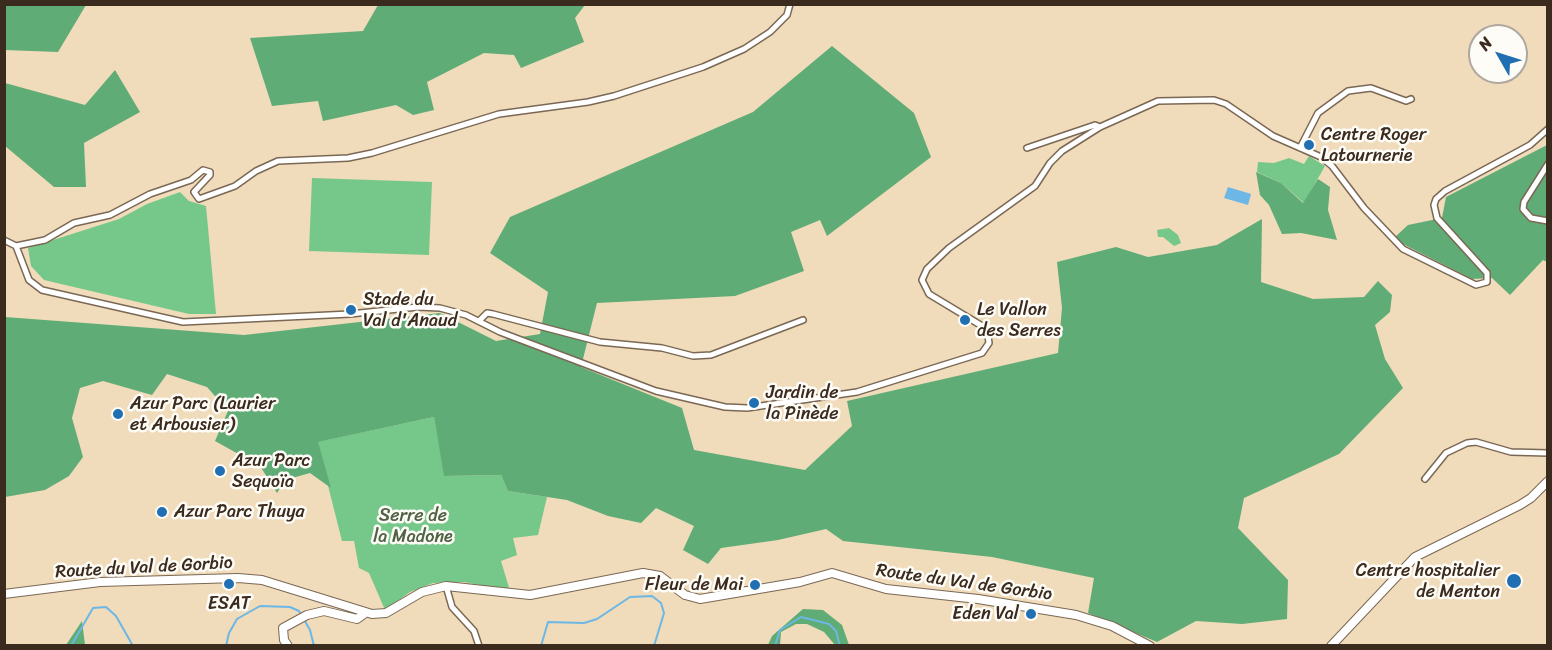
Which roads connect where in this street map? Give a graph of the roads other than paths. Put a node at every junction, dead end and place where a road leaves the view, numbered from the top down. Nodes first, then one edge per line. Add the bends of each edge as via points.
1 (790, 4) edge
2 (1411, 99) dead end
3 (1100, 127) junction
4 (1548, 129) edge
5 (1027, 148) dead end
6 (1300, 148) junction
7 (1548, 164) edge
8 (1548, 221) edge
9 (4, 240) edge
10 (16, 246) junction
11 (803, 320) dead end
12 (478, 321) junction
13 (1548, 453) edge
14 (1425, 479) dead end
15 (1548, 481) edge
16 (446, 586) junction
17 (4, 594) edge
18 (364, 614) junction
19 (288, 645) edge
20 (479, 645) edge
21 (1150, 645) edge
22 (1331, 645) edge

1 - 10 street via 787,15 751,45 703,67 633,90 588,102 499,114 364,155 278,161 235,186 199,199 194,192 210,175 203,170 190,180 150,194 110,215 74,223 45,240
2 - 6 street via 1406,101 1371,88 1348,91 1318,113
3 - 5 street via 1095,125
3 - 6 street via 1158,102 1214,100
3 - 12 street via 1062,151 1035,186 948,248 924,274 924,287 929,294 987,329 987,348 899,380 856,392 725,407 656,391
4 - 6 street via 1530,145 1436,199 1437,218 1487,273 1487,282 1482,284 1467,282 1403,249 1332,166
7 - 8 street via 1523,210 1531,218
9 - 10 street
10 - 12 street via 28,280 42,290 183,322 418,307 455,310
11 - 12 street via 711,355 693,356 662,348 600,342 487,313
13 - 14 street via 1511,452 1467,443 1446,453
15 - 22 street via 1520,505 1415,557
16 - 18 street, Route du Val de Gorbio via 422,592 386,613
16 - 20 street via 452,607 474,631
16 - 21 street, Route du Val de Gorbio via 530,595 643,573 660,576 685,595 700,598 832,573 885,589 1076,615 1112,626
17 - 18 street, Route du Val de Gorbio via 100,582 238,578 262,580
18 - 19 street via 357,619 324,611 307,615 283,628

